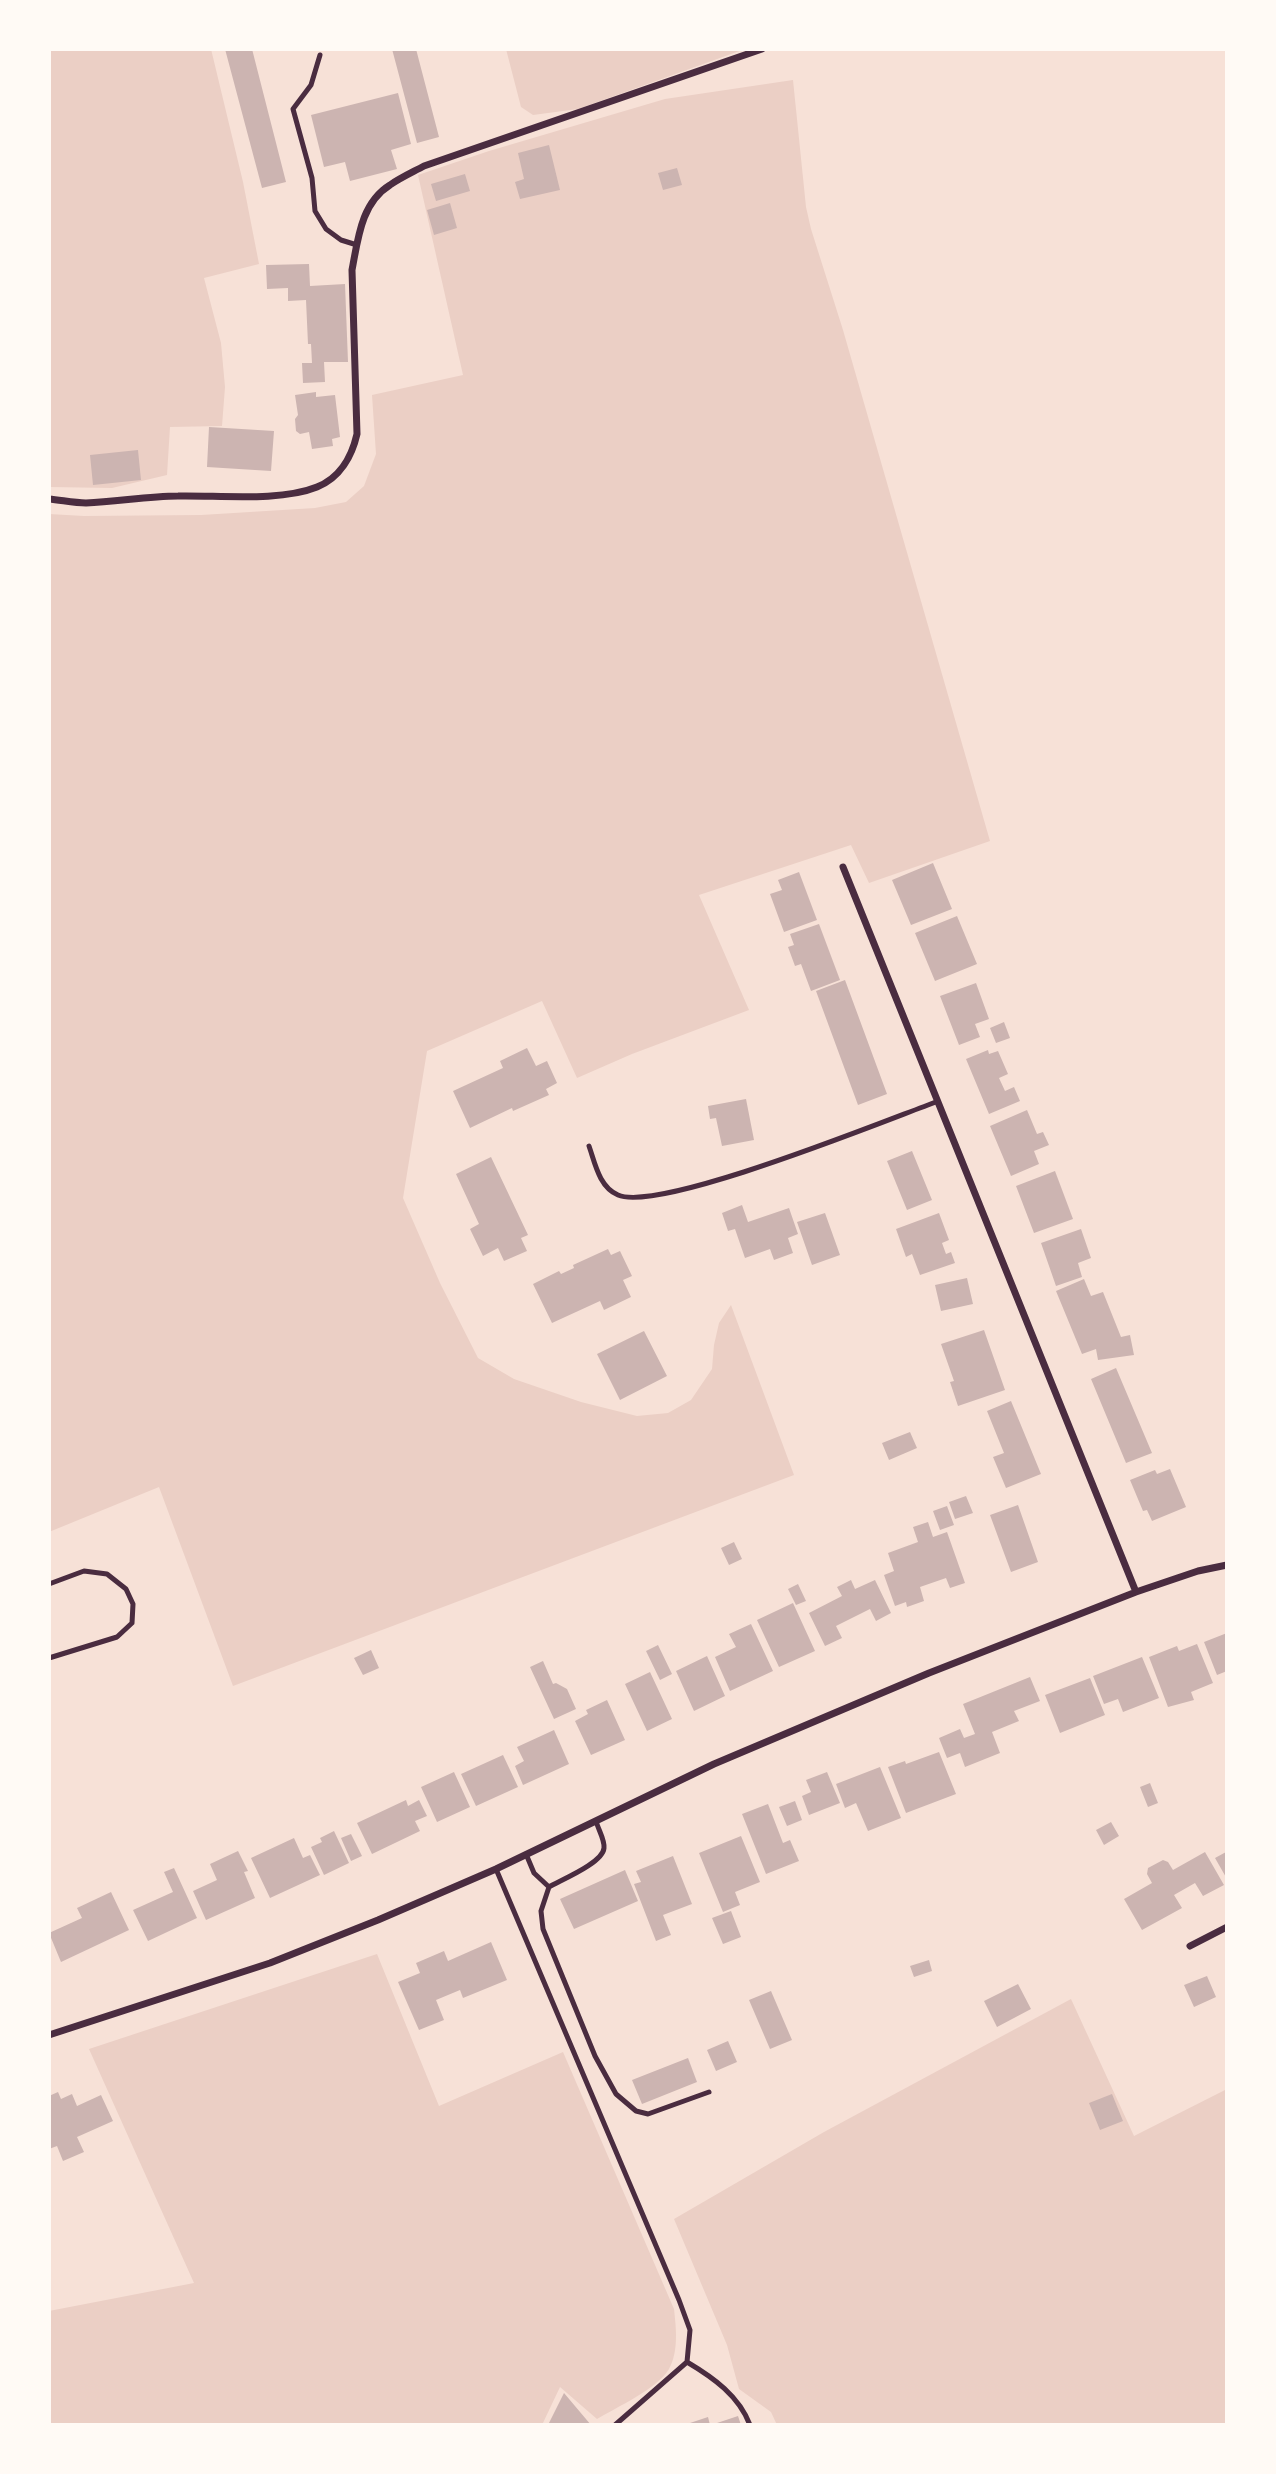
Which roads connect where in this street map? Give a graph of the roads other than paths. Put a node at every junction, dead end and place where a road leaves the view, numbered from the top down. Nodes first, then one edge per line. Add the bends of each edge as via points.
1 (762, 49) edge
2 (320, 55) dead end
3 (357, 245) junction
4 (49, 499) edge
5 (843, 867) dead end
6 (936, 1102) junction
7 (589, 1146) dead end
8 (1227, 1565) edge
9 (49, 1584) edge
10 (1136, 1592) junction
11 (49, 1658) edge
12 (596, 1821) junction
13 (526, 1854) junction
14 (496, 1869) junction
15 (549, 1887) junction
16 (1227, 1927) edge
17 (1191, 1946) dead end
18 (49, 2035) edge
19 (709, 2092) dead end
20 (687, 2362) junction
21 (615, 2425) edge
22 (750, 2425) edge

1 - 3 street via 424,166 387,186 372,202
2 - 3 lane via 311,85 293,109 312,178 315,211 326,229
3 - 4 street via 352,270 357,434 353,452 330,480 285,495 84,503
5 - 6 street
6 - 7 lane via 677,1192 619,1196 598,1175
6 - 10 street
8 - 10 street
9 - 11 lane via 84,1571 107,1574 126,1589 132,1604 132,1623 117,1637
10 - 12 street via 714,1764
12 - 13 street
12 - 15 lane via 605,1848 602,1855
13 - 14 street
13 - 15 lane via 534,1873
14 - 18 street via 270,1964
14 - 20 lane via 679,2300 690,2330
15 - 19 lane via 541,1911 543,1929 595,2056 616,2094 636,2111 648,2114
16 - 17 street
20 - 21 lane
20 - 22 lane via 731,2394

